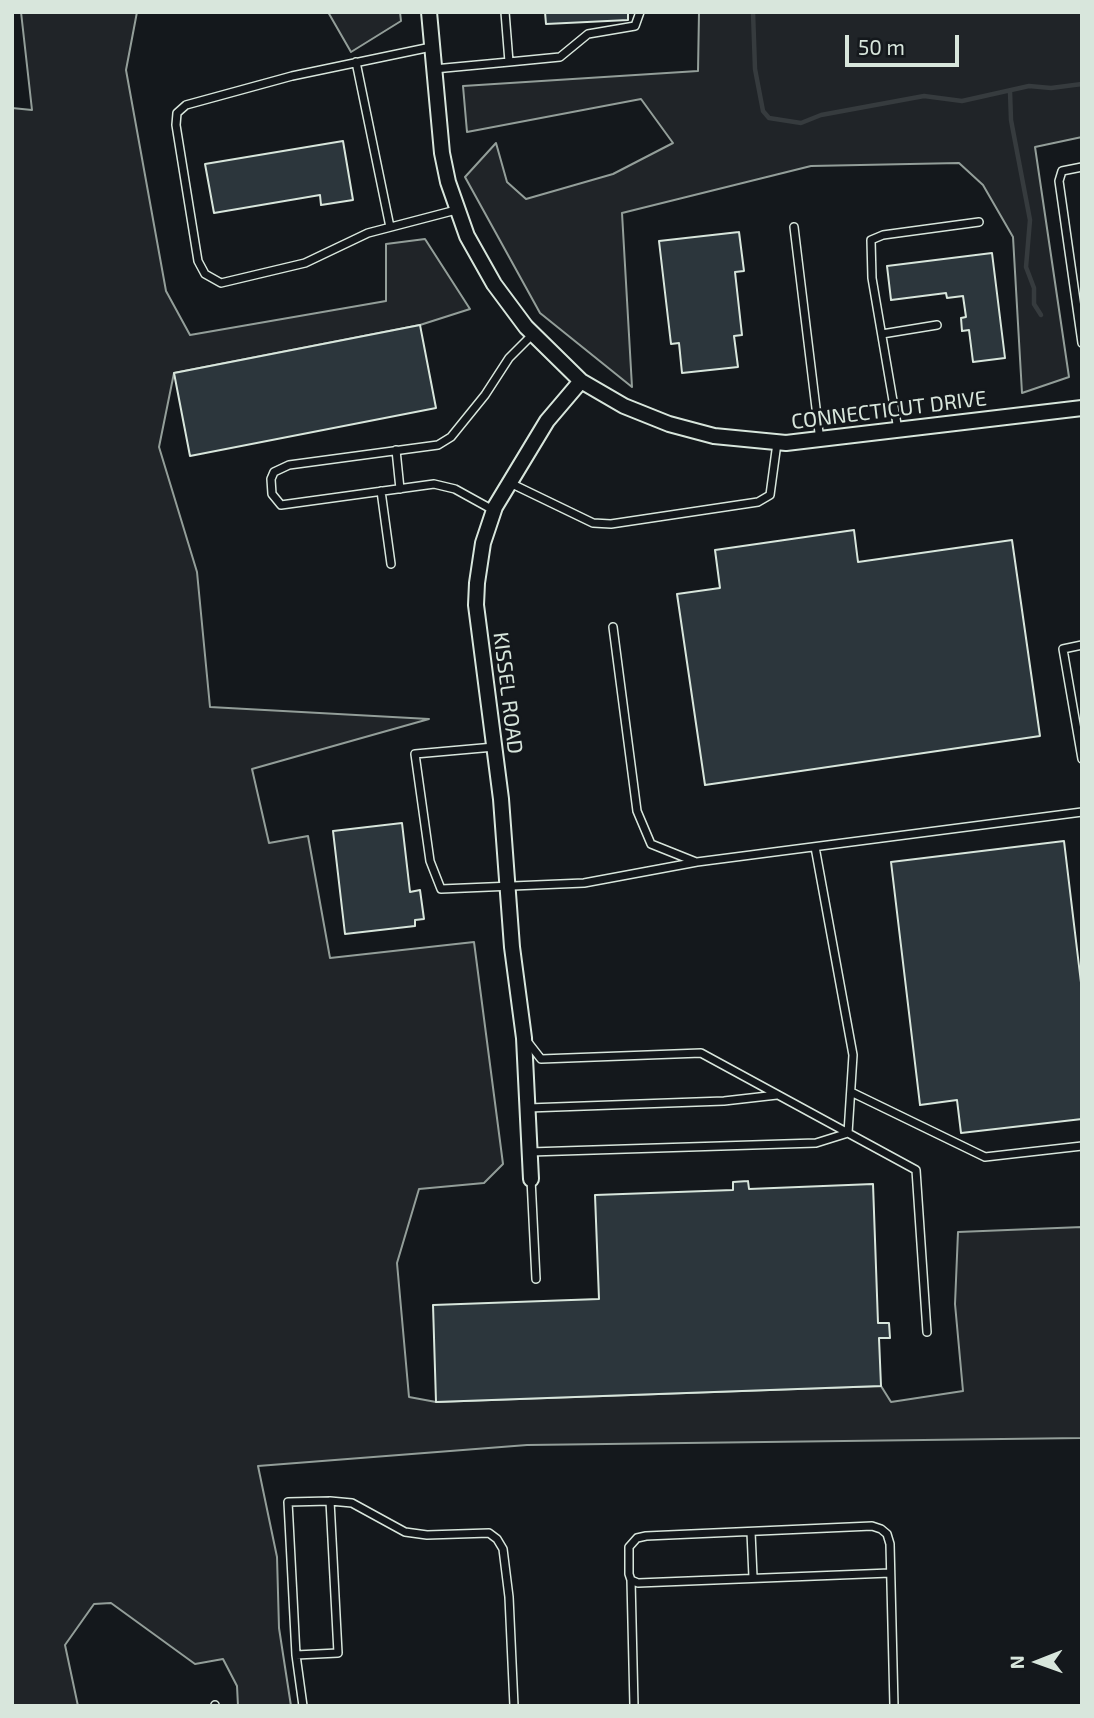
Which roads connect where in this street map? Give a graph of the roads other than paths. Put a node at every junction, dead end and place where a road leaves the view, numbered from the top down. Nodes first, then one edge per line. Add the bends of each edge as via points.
1 (429, 12) edge
2 (505, 12) edge
3 (640, 12) edge
4 (431, 47) junction
5 (356, 62) junction
6 (509, 62) junction
7 (433, 69) junction
8 (1082, 167) edge
9 (456, 210) junction
10 (979, 222) dead end
11 (794, 227) dead end
12 (390, 228) junction
13 (937, 326) dead end
14 (533, 334) junction
15 (882, 334) junction
16 (1082, 342) edge
17 (581, 381) junction
18 (1082, 408) edge
19 (898, 431) junction
20 (820, 441) junction
21 (778, 443) junction
22 (396, 450) junction
23 (508, 482) junction
24 (400, 489) junction
25 (381, 492) junction
26 (494, 511) junction
27 (391, 564) dead end
28 (613, 627) dead end
29 (1082, 645) edge
30 (495, 747) junction
31 (1082, 759) edge
32 (1082, 812) edge
33 (815, 847) junction
34 (697, 862) junction
35 (509, 888) junction
36 (524, 1038) junction
37 (851, 1092) junction
38 (778, 1094) junction
39 (528, 1108) junction
40 (848, 1133) junction
41 (1082, 1146) edge
42 (530, 1152) junction
43 (531, 1179) joint
44 (536, 1279) dead end
45 (927, 1332) dead end
46 (330, 1501) junction
47 (751, 1532) junction
48 (890, 1573) junction
49 (752, 1577) junction
50 (631, 1580) junction
51 (296, 1655) junction
52 (303, 1706) edge
53 (514, 1706) edge
54 (634, 1706) edge
55 (894, 1706) edge

1 - 4 street, CONNECTICUT DRIVE
2 - 6 lane
3 - 6 lane via 635,26 588,34 560,57
4 - 5 lane
4 - 7 street, CONNECTICUT DRIVE
5 - 12 lane
5 - 12 lane via 186,105 177,113 198,261 213,280 230,282 305,263 368,233
6 - 7 lane
7 - 9 street, CONNECTICUT DRIVE via 442,153
8 - 16 lane via 1062,171 1059,181
9 - 12 lane
9 - 14 street, CONNECTICUT DRIVE via 484,268
10 - 15 lane via 871,240
11 - 20 lane
13 - 15 lane
14 - 17 street, CONNECTICUT DRIVE
14 - 22 lane via 509,358 452,437 438,445
15 - 19 lane
17 - 21 street, CONNECTICUT DRIVE via 669,424 714,436
17 - 23 street, KISSEL ROAD via 547,421
18 - 19 street, CONNECTICUT DRIVE
19 - 20 street, CONNECTICUT DRIVE
20 - 21 street, CONNECTICUT DRIVE
21 - 23 lane via 770,495 758,502 611,524 593,523
22 - 24 lane
22 - 25 lane via 289,465 274,472 271,480 272,494 281,505
23 - 26 street, KISSEL ROAD
24 - 25 lane
24 - 26 lane via 434,484 455,489
25 - 27 lane
26 - 30 street, KISSEL ROAD via 479,563 476,605
28 - 34 lane via 637,811 651,844
29 - 31 lane via 1063,649
30 - 35 street, KISSEL ROAD
30 - 35 lane via 415,754 430,861 441,889
32 - 33 lane
33 - 34 lane
33 - 37 lane via 853,1055
34 - 35 lane via 584,883
35 - 36 street, KISSEL ROAD
36 - 38 lane via 541,1059 701,1053
36 - 39 street, KISSEL ROAD
37 - 40 lane
37 - 41 lane via 985,1157
38 - 39 lane via 724,1101
38 - 40 lane
39 - 42 street, KISSEL ROAD
40 - 42 lane via 816,1143
40 - 45 lane via 916,1170
42 - 43 street, KISSEL ROAD
43 - 44 lane
46 - 51 lane via 338,1653
46 - 51 lane via 288,1502
46 - 53 lane via 352,1503 405,1532 489,1533 497,1539 503,1549 509,1597
47 - 48 lane via 872,1526 887,1534
47 - 49 lane
47 - 50 lane via 637,1538 629,1547
48 - 49 lane
48 - 55 lane
49 - 50 lane
50 - 54 lane
51 - 52 lane

